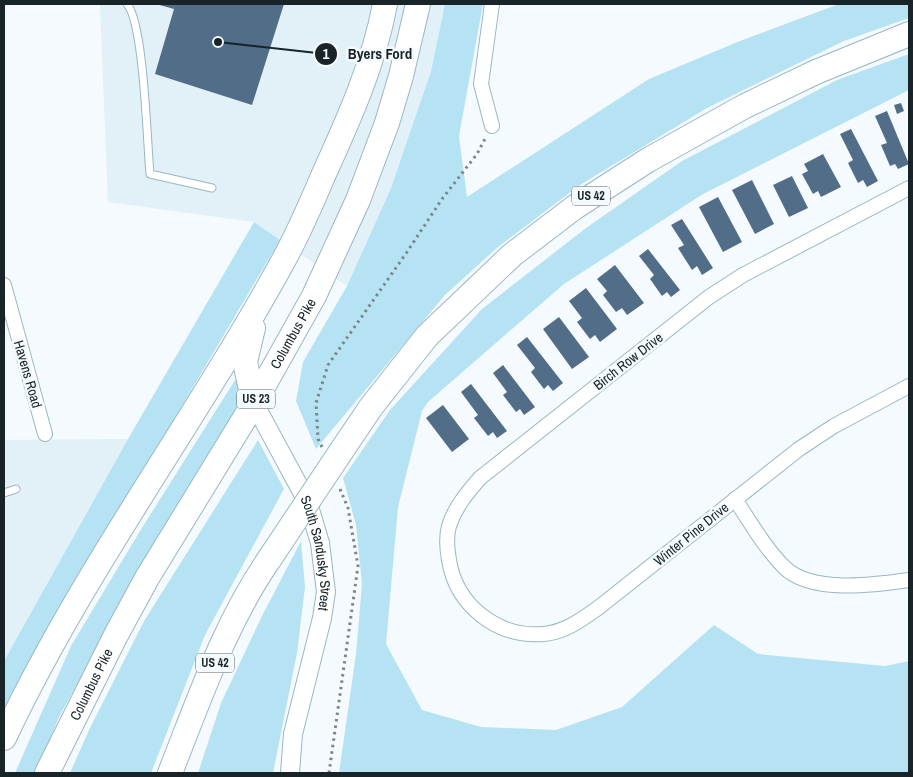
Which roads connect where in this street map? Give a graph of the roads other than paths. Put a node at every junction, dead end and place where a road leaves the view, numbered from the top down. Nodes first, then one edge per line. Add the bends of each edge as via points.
1 (127, 4) edge
2 (385, 4) edge
3 (418, 4) edge
4 (492, 4) edge
5 (909, 34) edge
6 (492, 126) dead end
7 (212, 188) dead end
8 (909, 188) edge
9 (4, 285) edge
10 (257, 306) junction
11 (909, 386) edge
12 (254, 403) junction
13 (45, 434) dead end
14 (16, 490) dead end
15 (4, 493) edge
16 (735, 499) junction
17 (909, 580) edge
18 (469, 604) joint
19 (4, 738) edge
20 (47, 773) edge
21 (170, 773) edge
22 (290, 773) edge

1 - 7 lane via 139,36 150,174
2 - 10 highway via 380,30 346,128 305,217
3 - 12 highway, Columbus Pike / US 23 via 387,123 358,200 314,296
4 - 6 street via 481,84
5 - 21 highway, US 42, bridge via 816,72 745,106 648,160 575,207 512,255 427,336 371,408 252,584 227,635
8 - 18 street, Birch Row Drive via 709,297 480,478 461,498 449,526 447,547 450,572
9 - 13 street, Havens Road
10 - 12 highway via 245,362
10 - 19 highway via 88,582
11 - 16 street, Winter Pine Drive via 834,426
12 - 20 highway, Columbus Pike / US 23 via 147,578
12 - 22 street, South Sandusky Street via 308,503 320,543 326,592 294,734
14 - 15 lane
16 - 17 street via 785,569 812,583 837,585
16 - 18 street, Winter Pine Drive via 571,626 545,634 525,634 486,620

